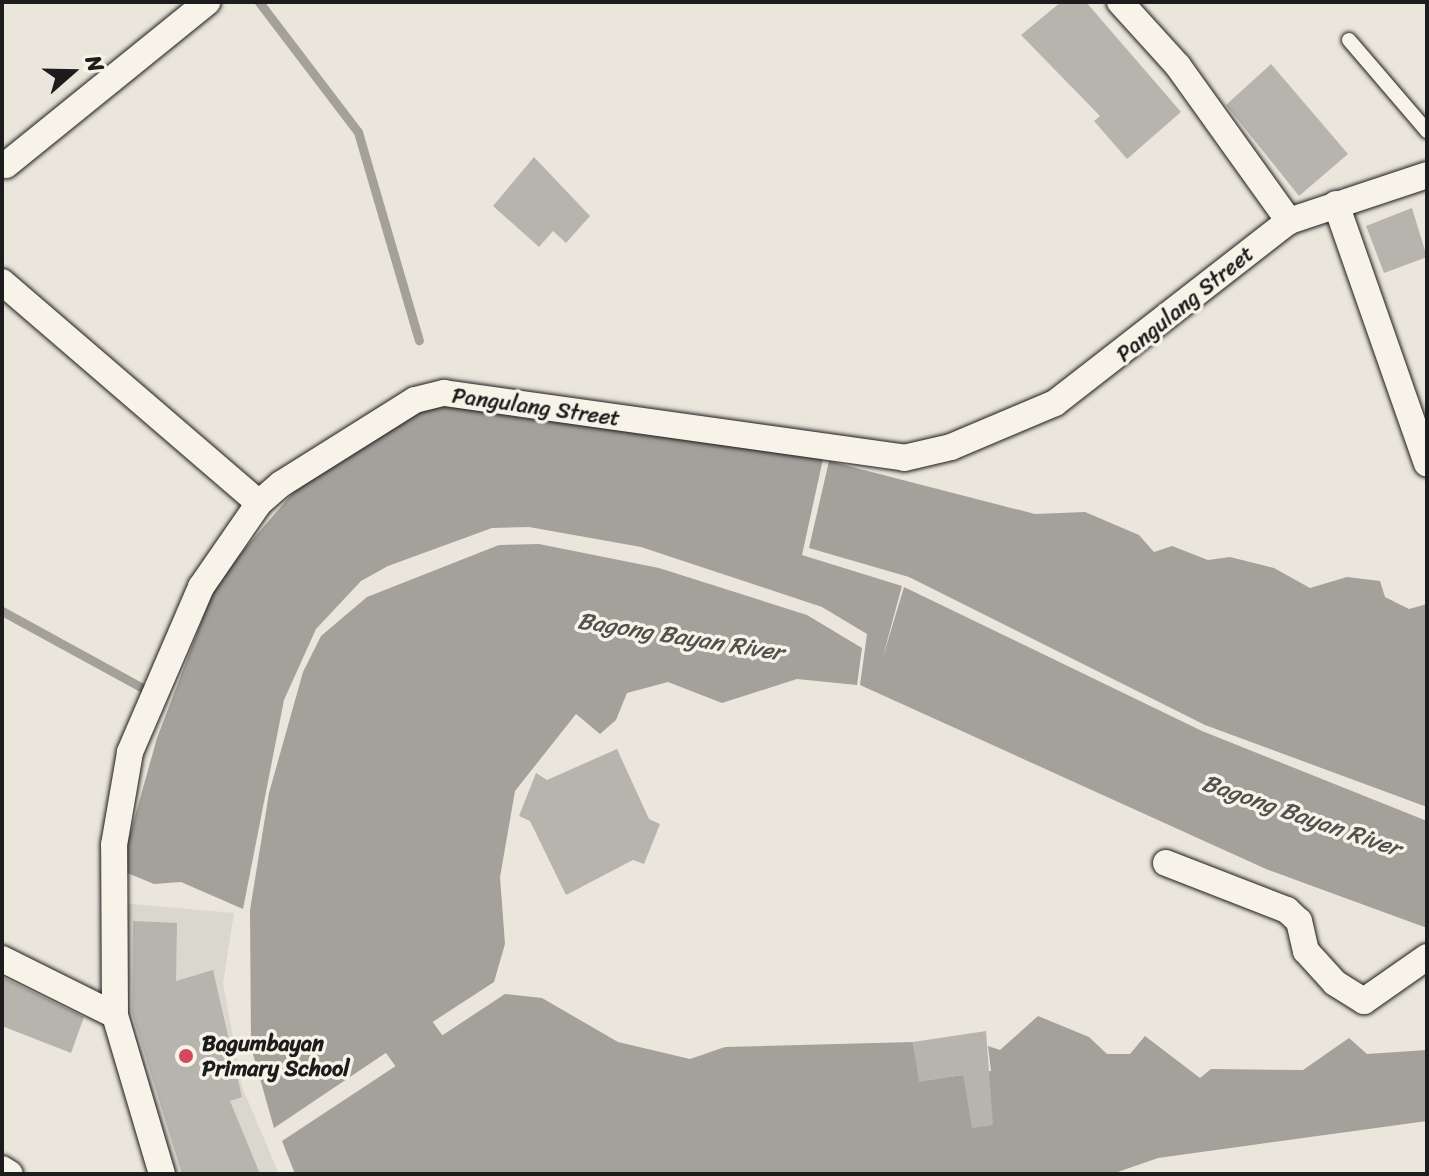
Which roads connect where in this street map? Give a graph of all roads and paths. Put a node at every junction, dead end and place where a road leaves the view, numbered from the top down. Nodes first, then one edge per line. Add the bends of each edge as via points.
1 (207, 2) edge
2 (1120, 2) edge
3 (1349, 40) dead end
4 (1427, 131) edge
5 (3, 166) edge
6 (1427, 175) edge
7 (1336, 204) junction
8 (1289, 221) junction
9 (2, 282) edge
10 (1427, 464) edge
11 (259, 503) junction
12 (1166, 863) dead end
13 (1427, 957) edge
14 (2, 959) edge
15 (115, 1015) junction
16 (2, 1169) edge
17 (10, 1174) edge
18 (162, 1174) edge

1 - 5 street
2 - 8 street via 1178,66
3 - 4 lane
6 - 7 street, Pangulang Street
7 - 8 street, Pangulang Street
7 - 10 street
8 - 11 street, Pangulang Street via 1055,403 951,447 904,458 444,393 415,400
9 - 11 street
11 - 15 street, Pangulang Street via 201,587 130,752 109,912
12 - 13 street via 1287,910 1299,921 1306,951 1335,983 1364,1001
14 - 15 street
15 - 18 street, Pangulang Street
16 - 17 street

